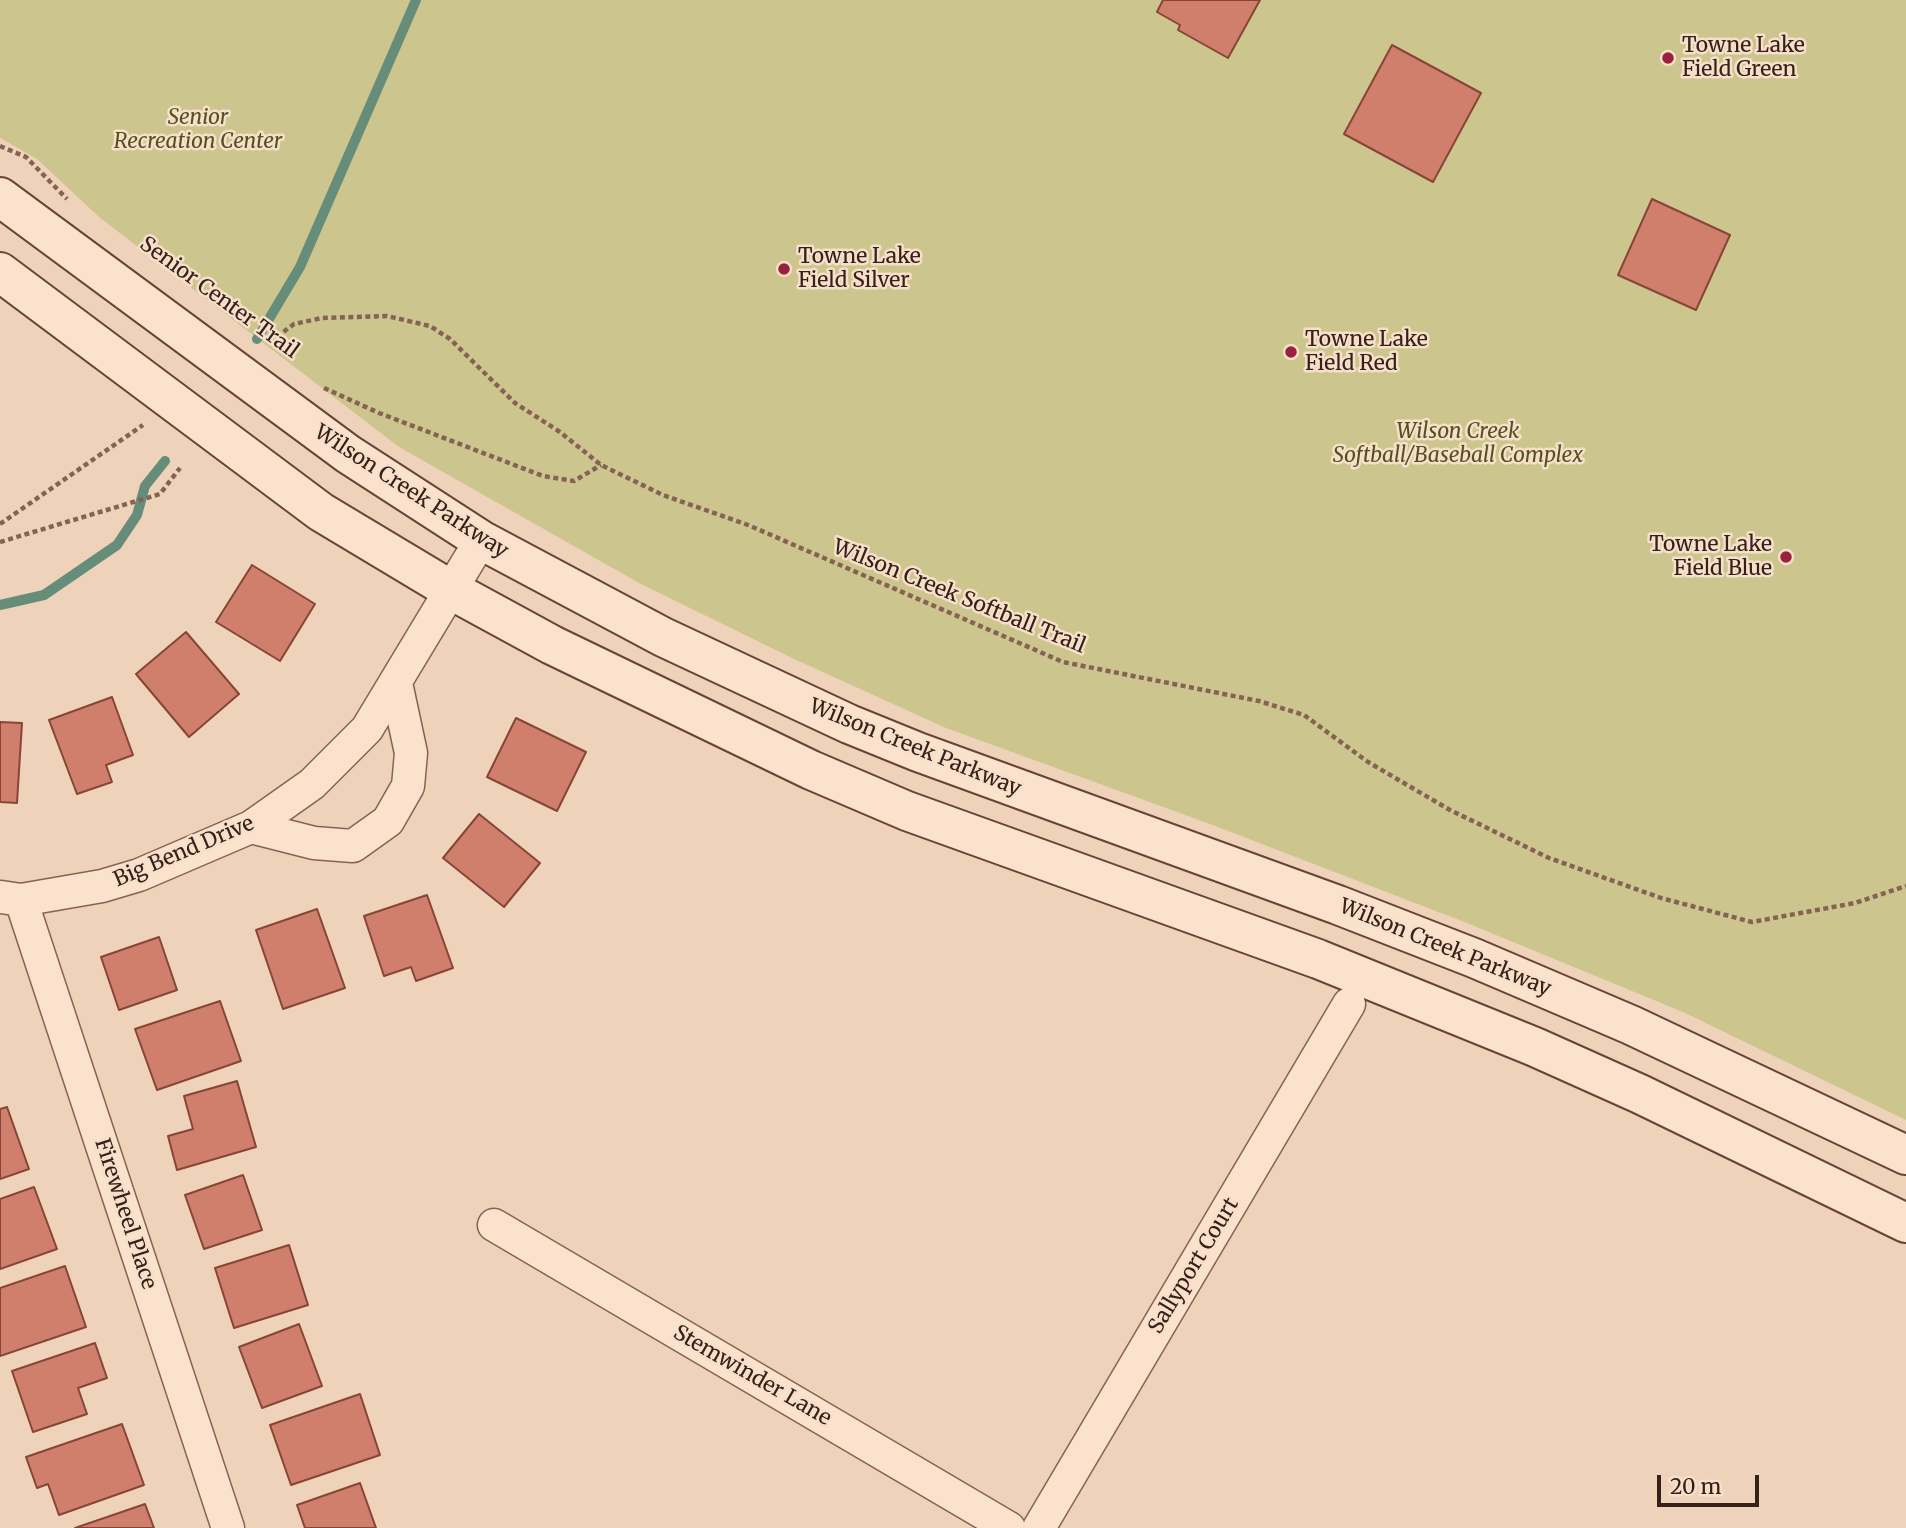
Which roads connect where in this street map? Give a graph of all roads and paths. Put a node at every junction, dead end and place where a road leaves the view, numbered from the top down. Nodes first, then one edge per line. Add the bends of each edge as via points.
1 (0, 146) edge
2 (0, 197) edge
3 (74, 207) dead end
4 (0, 272) edge
5 (270, 342) dead end
6 (320, 386) dead end
7 (155, 432) dead end
8 (601, 465) junction
9 (180, 468) dead end
10 (0, 524) edge
11 (481, 540) junction
12 (0, 542) edge
13 (450, 590) junction
14 (396, 683) junction
15 (251, 827) junction
16 (1283, 885) junction
17 (1906, 886) edge
18 (11, 898) edge
19 (1263, 939) junction
20 (1349, 1004) dead end
21 (1906, 1155) edge
22 (1906, 1223) edge
23 (494, 1224) dead end
24 (228, 1528) edge
25 (1009, 1528) edge
26 (1039, 1528) edge

1 - 3 path via 26,157
2 - 11 main road, Wilson Creek Parkway via 279,405
4 - 13 main road via 299,496
5 - 8 path, Wilson Creek Softball Trail via 294,324 336,317 387,316 430,326 450,339 515,403
6 - 8 path via 543,476 574,481
7 - 10 path via 145,424
8 - 17 path, Wilson Creek Softball Trail via 1063,662 1259,701 1304,715 1368,762 1450,810 1549,858 1661,898 1752,922 1855,903
9 - 12 path via 160,494
11 - 13 street, Big Bend Drive
11 - 16 main road, Wilson Creek Parkway via 663,637 849,724 1051,803
13 - 14 street, Big Bend Drive
13 - 19 main road via 587,662 845,785
14 - 15 street, Big Bend Drive via 367,729 312,785
14 - 15 street via 411,752 408,786 388,821 353,846 314,843
15 - 18 street, Big Bend Drive via 102,886
16 - 19 main road
16 - 21 main road, Wilson Creek Parkway via 1619,1020
18 - 24 street, Firewheel Place
19 - 22 main road via 1535,1047
20 - 26 street, Sallyport Court
23 - 25 street, Stemwinder Lane

